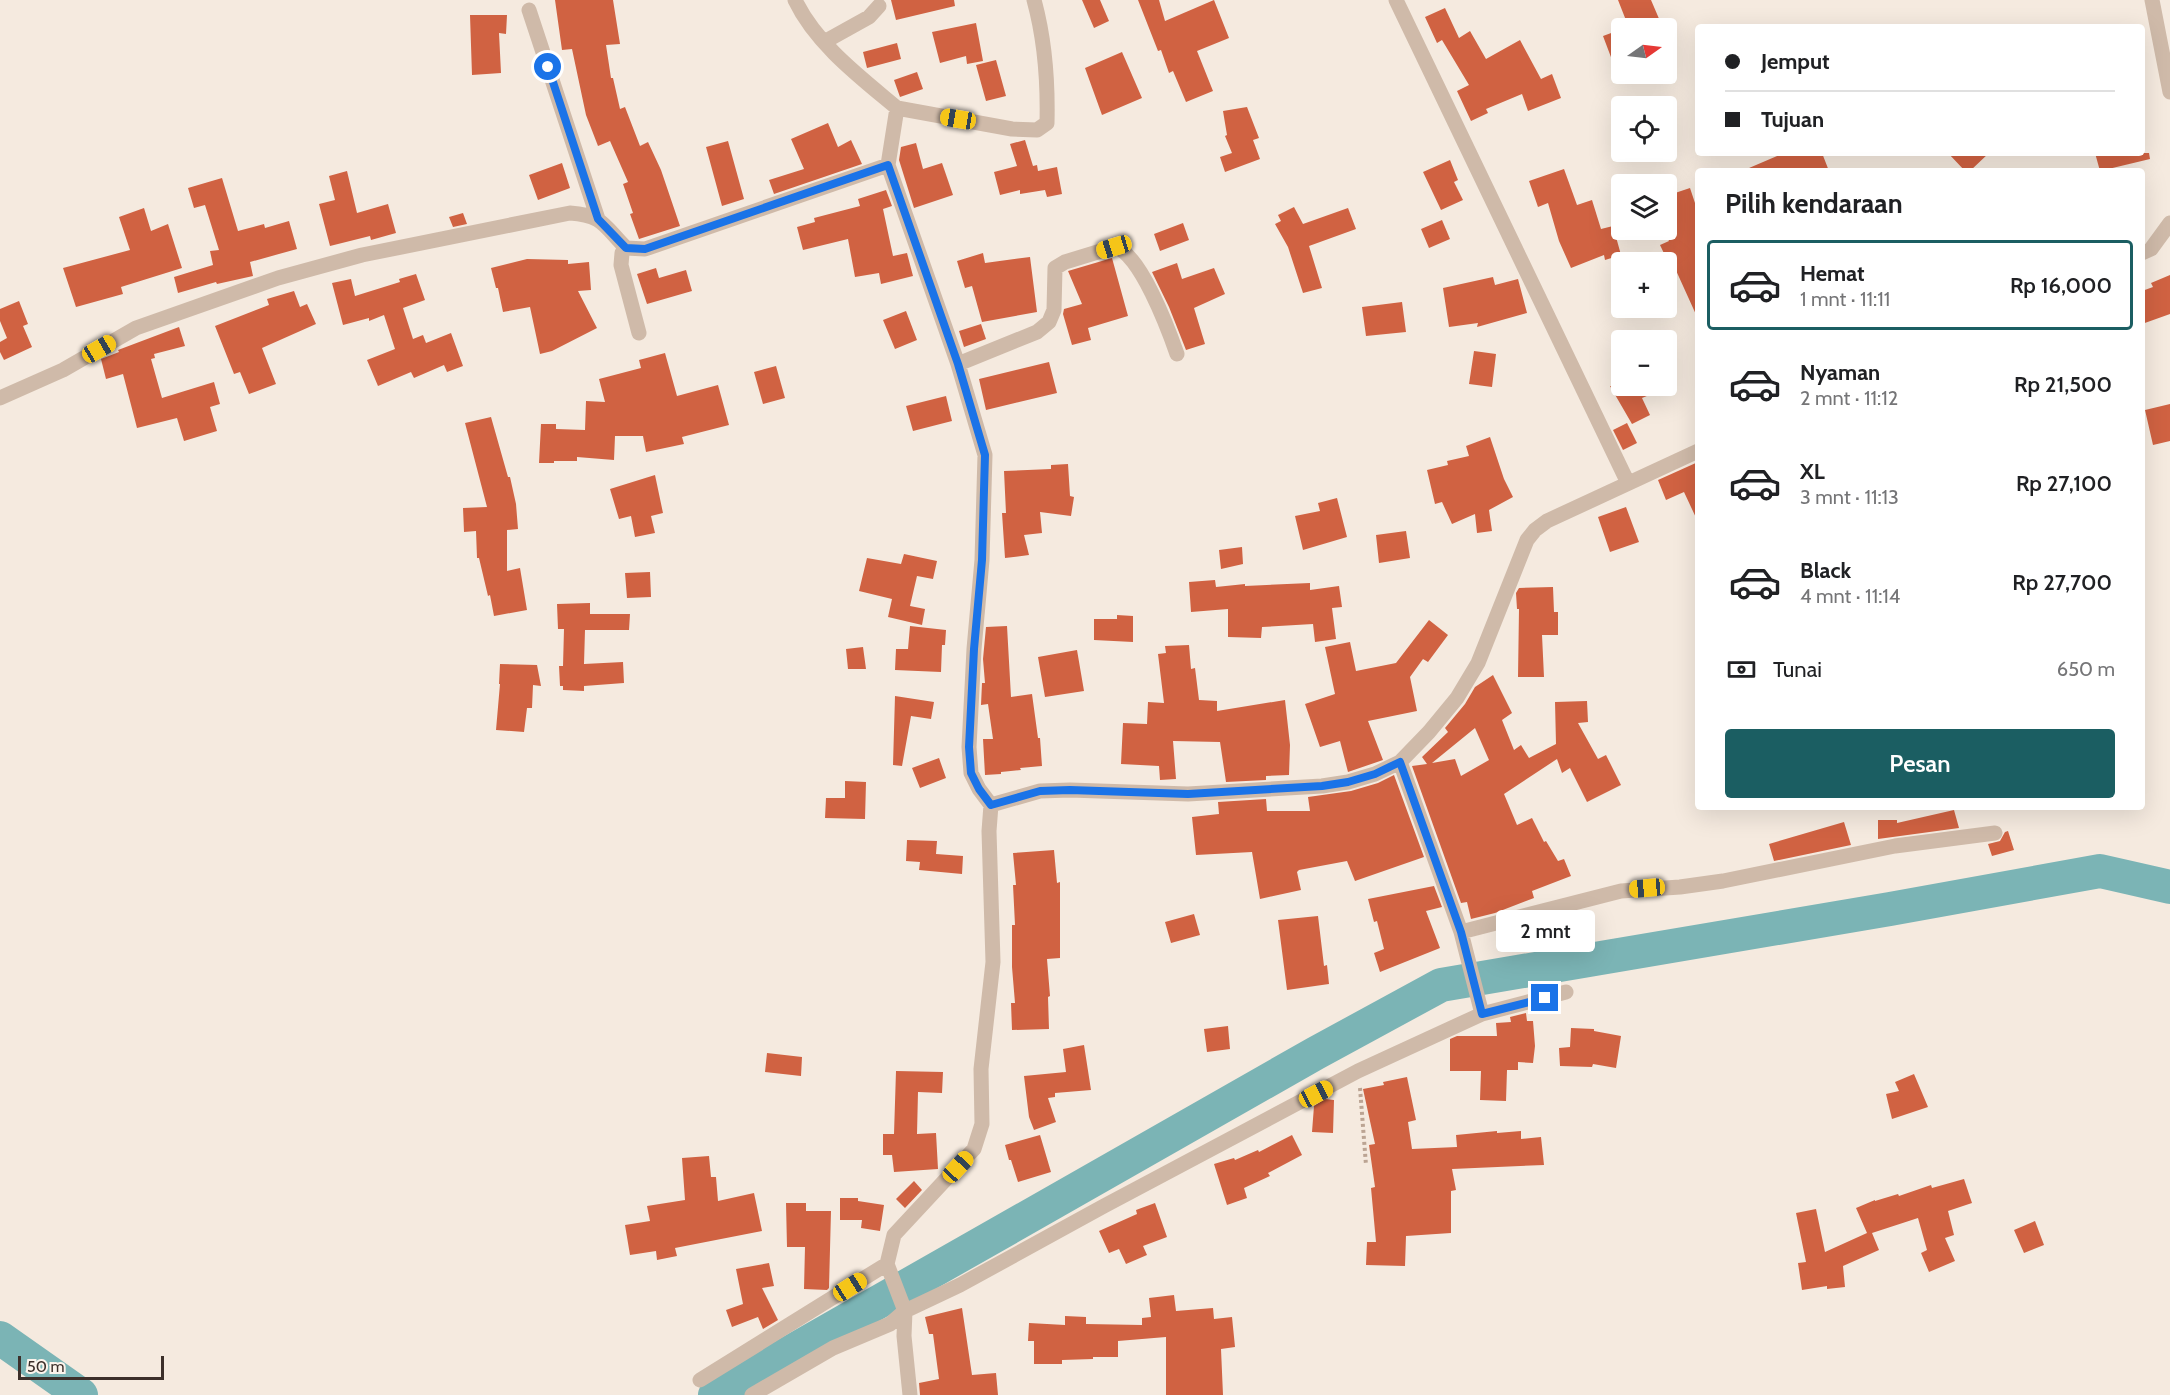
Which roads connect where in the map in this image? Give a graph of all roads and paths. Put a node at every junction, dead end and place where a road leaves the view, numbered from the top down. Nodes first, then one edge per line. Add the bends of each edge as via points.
1 (795, 0) edge
2 (1034, 0) edge
3 (1396, 0) edge
4 (2152, 0) edge
5 (879, 6) dead end
6 (529, 10) dead end
7 (824, 42) junction
8 (2170, 92) edge
9 (897, 108) junction
10 (888, 165) junction
11 (598, 219) junction
12 (2170, 223) edge
13 (626, 248) junction
14 (2145, 252) edge
15 (639, 333) dead end
16 (1176, 354) dead end
17 (958, 364) junction
18 (0, 398) edge
19 (1695, 452) edge
20 (1628, 483) junction
21 (1400, 762) junction
22 (991, 805) junction
23 (1995, 833) dead end
24 (1461, 932) junction
25 (1566, 992) dead end
26 (1480, 1009) junction
27 (1358, 1071) junction
28 (1366, 1165) dead end
29 (889, 1267) junction
30 (903, 1305) junction
31 (700, 1380) dead end
32 (752, 1395) edge
33 (910, 1395) edge

1 - 7 street
2 - 9 street via 1046,77 1047,123 1037,130 1012,129
3 - 20 street
4 - 8 street
5 - 7 street via 869,17
6 - 11 street
7 - 9 street
9 - 10 street
10 - 13 street via 645,249
10 - 17 street
11 - 13 street
11 - 18 street via 570,213 363,255 278,278 136,328 63,370
12 - 14 street
13 - 15 street via 621,265
16 - 17 street via 1161,310 1135,264 1126,251 1114,247 1055,268 1054,310 1049,322 1037,332
17 - 22 street via 985,455 969,747 971,773
19 - 20 street
20 - 21 street via 1547,520 1535,530 1527,540 1478,663 1457,698
21 - 22 street via 1375,774 1322,786 1188,794 1040,791
21 - 24 street
22 - 29 street via 993,962 981,1069 982,1124 974,1149 894,1235
23 - 24 street via 1895,846 1723,881 1631,890
24 - 26 street
25 - 26 street
26 - 27 street
27 - 28 path
27 - 30 street via 960,1285
29 - 30 street
29 - 31 street
30 - 32 street via 890,1324 833,1348
30 - 33 street

